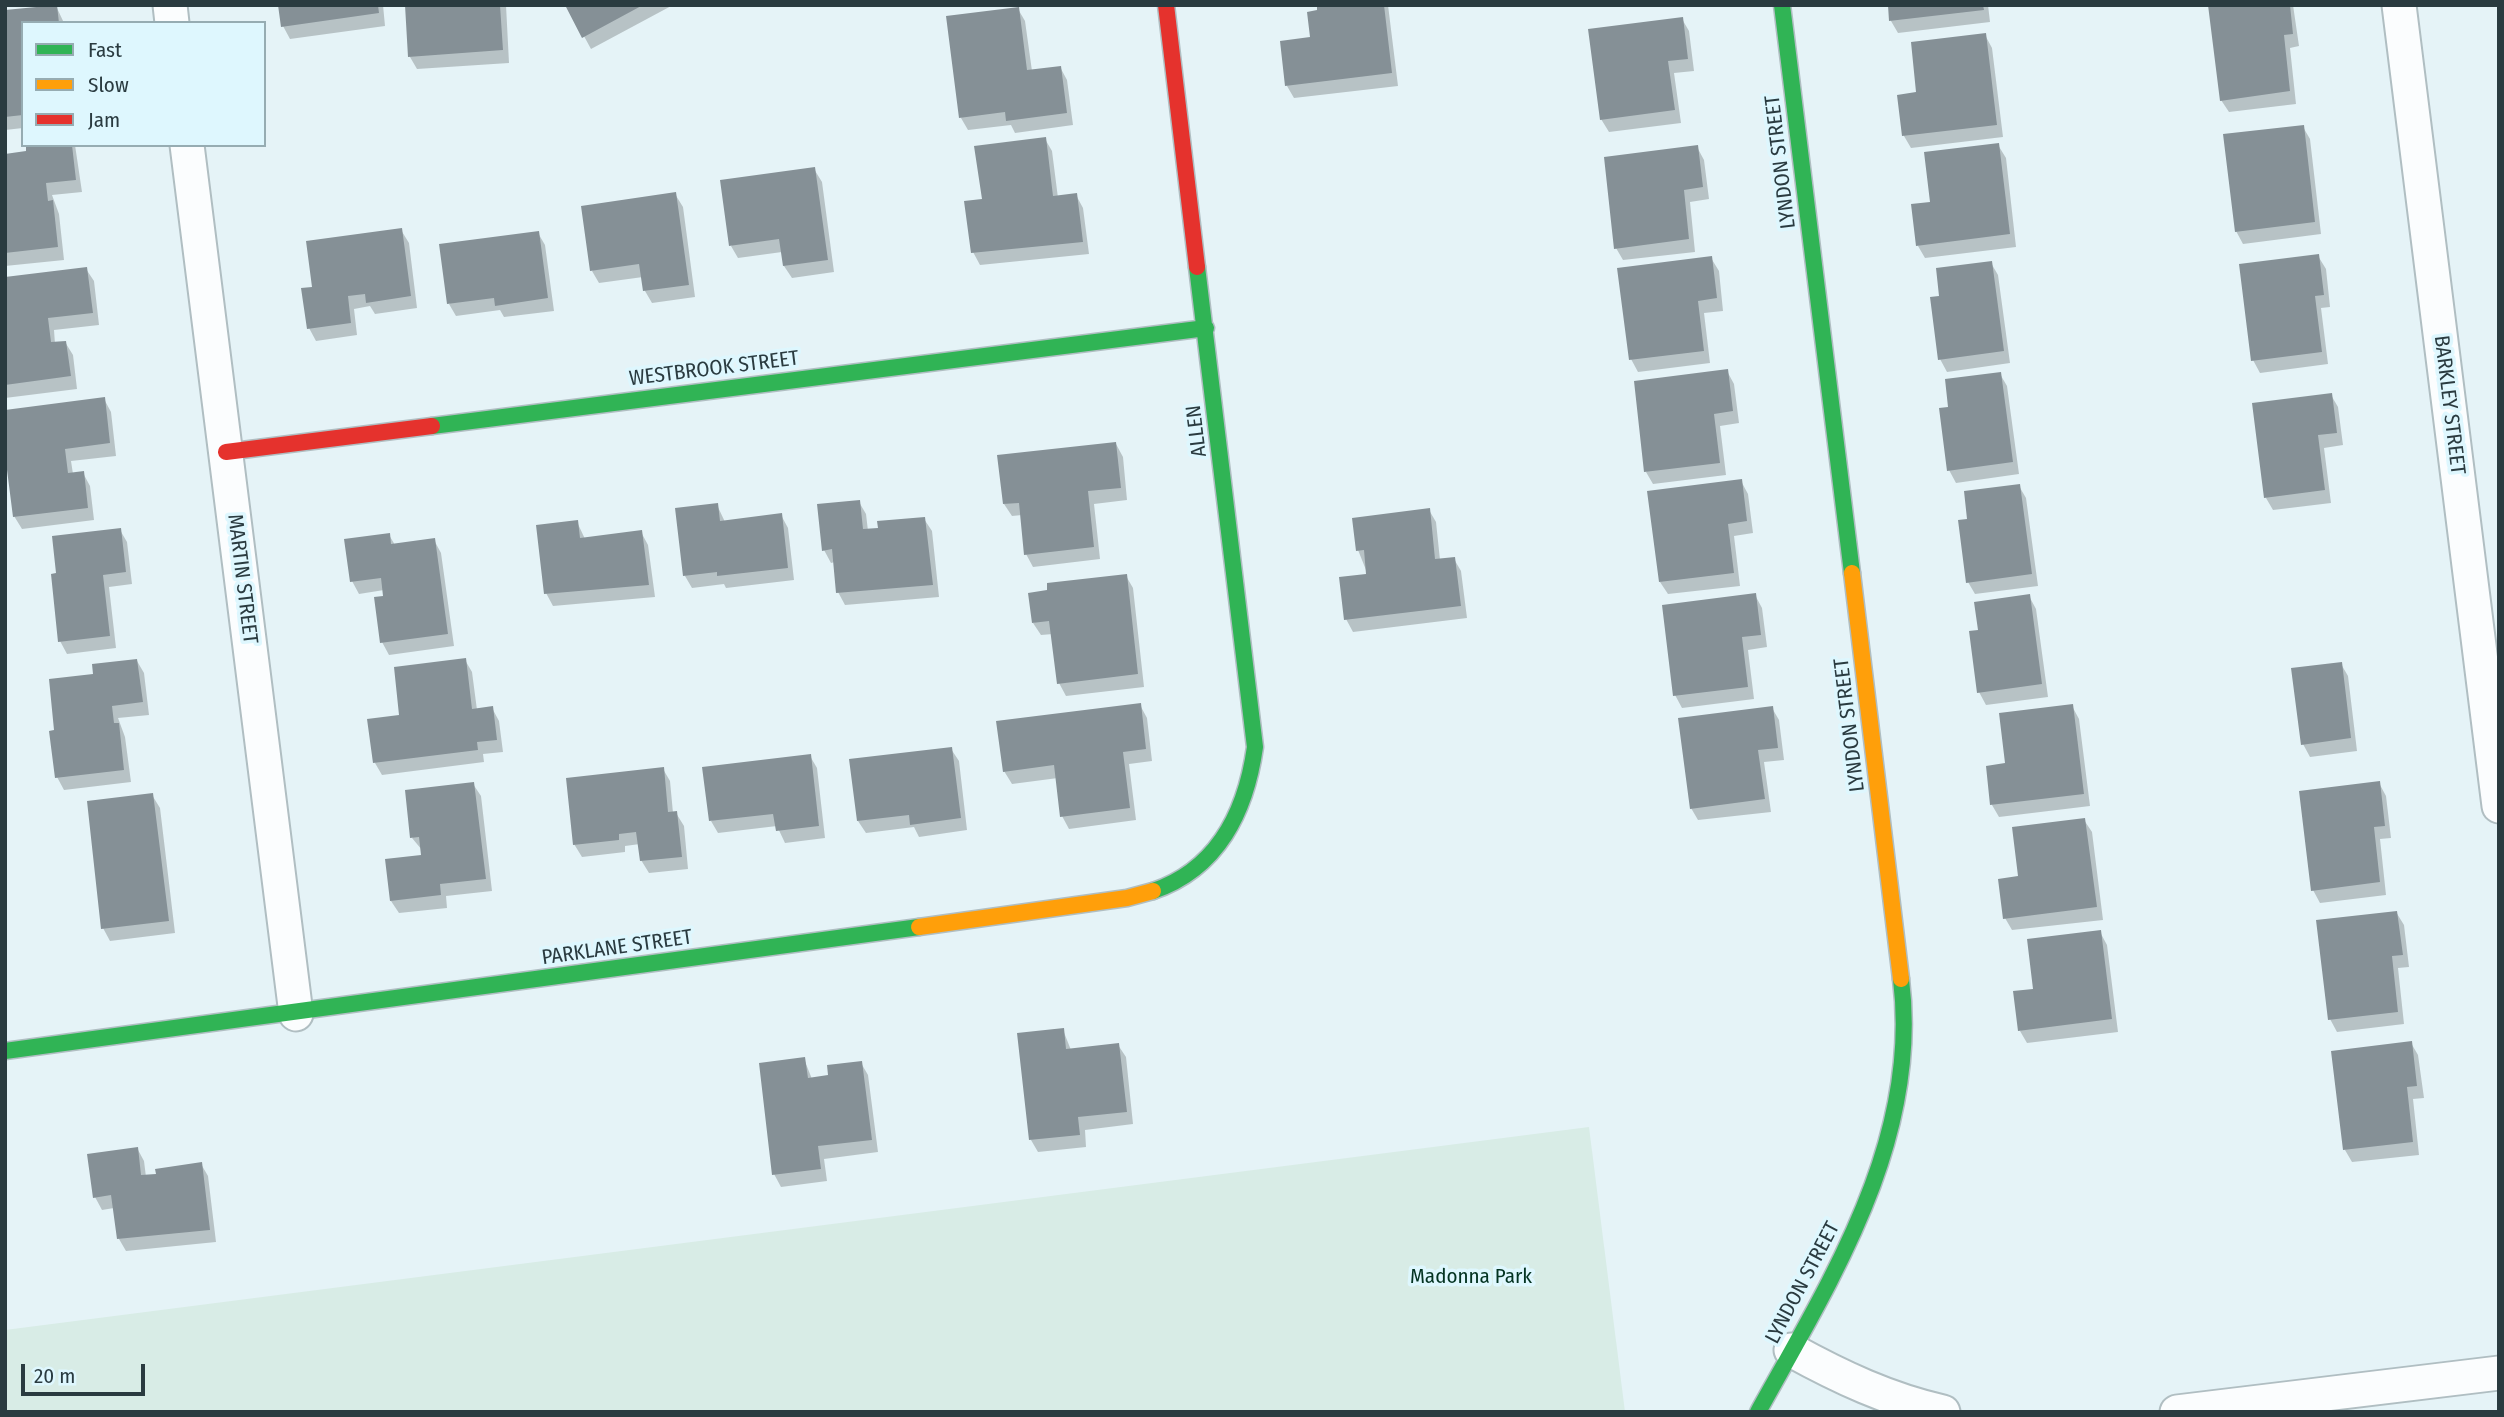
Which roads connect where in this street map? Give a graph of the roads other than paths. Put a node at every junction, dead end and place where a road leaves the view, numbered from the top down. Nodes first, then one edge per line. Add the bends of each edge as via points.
1 (1166, 5) edge
2 (1782, 5) edge
3 (2399, 5) edge
4 (187, 147) edge
5 (1206, 328) junction
6 (226, 452) junction
7 (2499, 806) edge
8 (1220, 845) joint
9 (296, 1014) junction
10 (5, 1051) edge
11 (1791, 1350) junction
12 (2499, 1373) edge
13 (1758, 1412) edge
14 (1943, 1412) edge
15 (2177, 1412) edge

1 - 5 street, ALLEN
2 - 11 street, LYNDON STREET via 1903,992 1899,1088 1881,1166 1859,1222
3 - 7 street, BARKLEY STREET
4 - 6 street, MARTIN STREET
5 - 6 street, WESTBROOK STREET
5 - 8 street, ALLEN via 1255,747 1252,781 1240,814
6 - 9 street, MARTIN STREET
8 - 9 street, PARKLANE STREET via 1198,867 1168,885 1127,898
9 - 10 street, PARKLANE STREET
11 - 13 street, LYNDON STREET
11 - 14 street via 1843,1378
12 - 15 street

